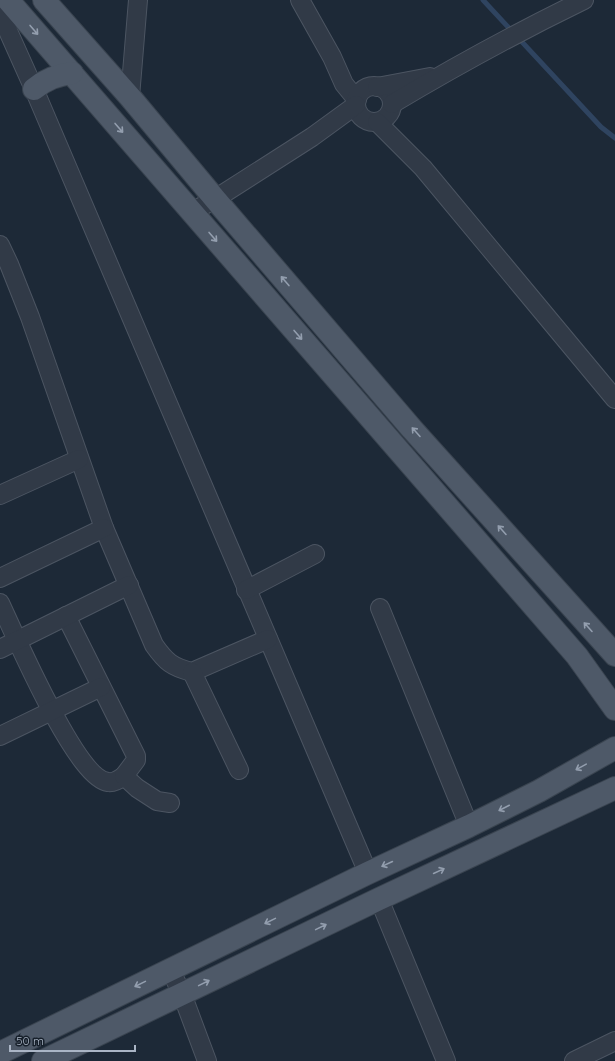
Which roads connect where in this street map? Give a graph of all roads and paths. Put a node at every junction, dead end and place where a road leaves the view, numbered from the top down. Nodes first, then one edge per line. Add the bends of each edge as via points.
1 (8, 0) edge
2 (44, 0) edge
3 (138, 0) edge
4 (300, 0) edge
5 (584, 0) edge
6 (0, 13) edge
7 (72, 73) junction
8 (440, 75) junction
9 (34, 89) junction
10 (363, 95) junction
11 (130, 97) junction
12 (391, 108) junction
13 (371, 121) junction
14 (312, 137) junction
15 (423, 168) junction
16 (215, 199) junction
17 (192, 212) junction
18 (0, 245) edge
19 (615, 398) edge
20 (79, 459) junction
21 (0, 495) edge
22 (104, 528) junction
23 (315, 554) dead end
24 (0, 578) edge
25 (129, 585) junction
26 (246, 590) junction
27 (0, 603) edge
28 (380, 608) dead end
29 (66, 616) junction
30 (268, 639) junction
31 (18, 640) junction
32 (0, 649) edge
33 (615, 655) edge
34 (192, 672) junction
35 (101, 687) junction
36 (615, 710) edge
37 (52, 711) junction
38 (0, 736) edge
39 (615, 748) edge
40 (239, 770) dead end
41 (124, 776) junction
42 (615, 788) edge
43 (170, 803) dead end
44 (469, 826) junction
45 (368, 873) junction
46 (379, 899) junction
47 (170, 969) junction
48 (182, 994) junction
49 (615, 1041) edge
50 (0, 1053) edge
51 (43, 1061) edge
52 (207, 1061) edge
53 (446, 1061) edge
54 (574, 1061) edge

1 -> 7 main road
2 - 11 main road
3 - 11 street
4 - 10 street via 344,84
5 - 8 street
6 - 9 street
7 - 9 main road via 52,77
7 -> 17 main road
8 - 10 street
8 - 12 street
9 - 26 street
10 - 12 street via 383,89 388,93
10 - 13 street via 357,111
10 - 14 street
11 - 16 main road
12 - 13 street via 383,120
12 - 15 street
13 - 14 street
13 - 15 street
14 - 16 street
15 - 19 street
16 - 17 street
33 -> 16 main road via 412,429
17 -> 36 main road via 576,656
18 - 20 street via 30,317
20 - 21 street
20 - 22 street
22 - 24 street
22 - 25 street
23 - 26 street
25 - 29 street
25 - 34 street via 154,645 162,657 172,666
26 - 30 street
27 - 31 street
28 - 44 street
29 - 31 street
29 - 35 street
30 - 34 street
30 - 45 street
31 - 32 street
31 - 37 street
34 - 40 street
35 - 37 street
35 - 41 street via 136,756 136,760
37 - 38 street
37 - 41 street via 84,763 97,776 109,783
39 -> 44 main road via 539,791
41 - 43 street via 157,801
46 -> 42 main road
44 -> 45 main road
45 -> 47 main road
48 -> 46 main road
46 - 53 street
47 - 48 street
47 -> 50 main road
48 - 51 main road
48 - 52 street
49 - 54 street

